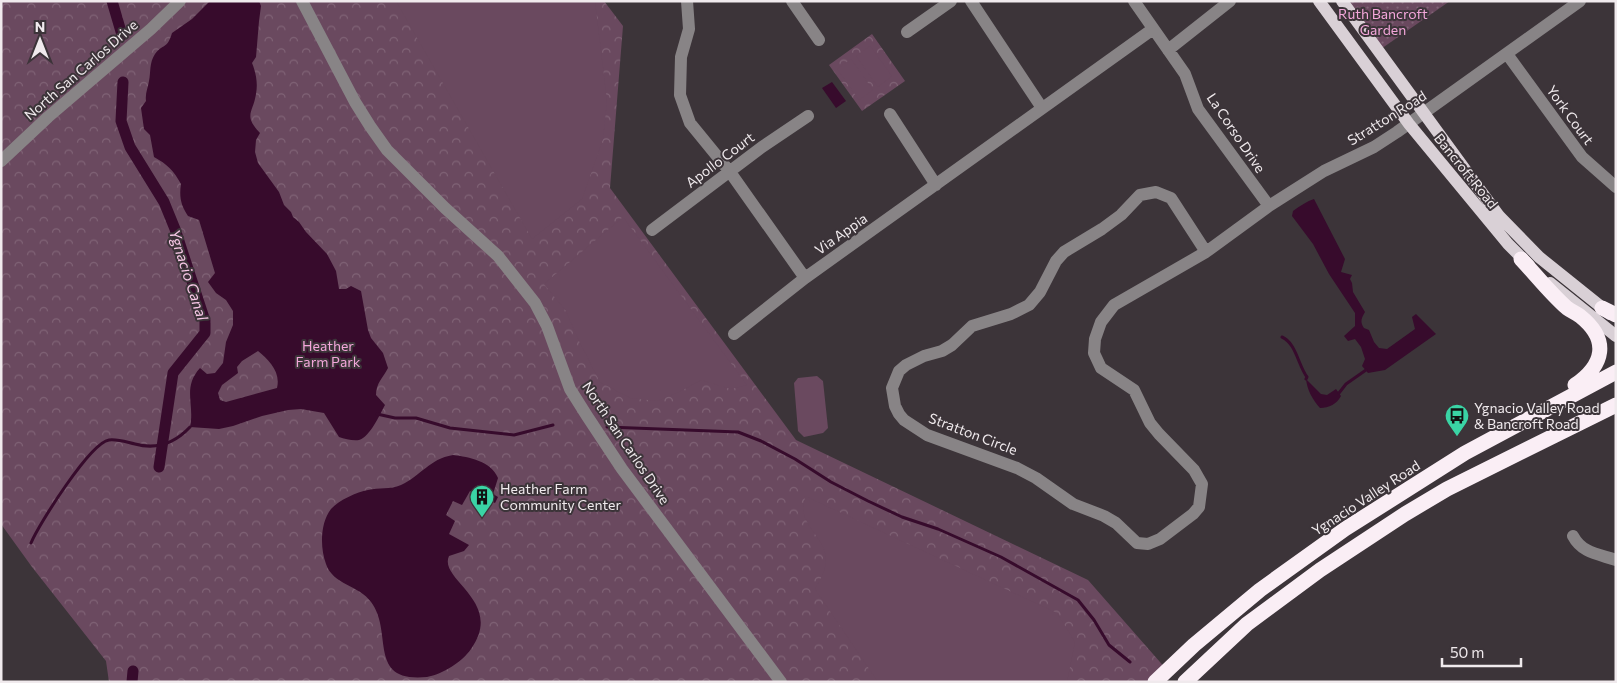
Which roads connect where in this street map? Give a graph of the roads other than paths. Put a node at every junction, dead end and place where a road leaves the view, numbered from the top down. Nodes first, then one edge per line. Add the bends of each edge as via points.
1 (180, 1) edge
2 (302, 1) edge
3 (687, 1) edge
4 (792, 1) edge
5 (951, 1) edge
6 (971, 1) edge
7 (1134, 1) edge
8 (1230, 1) edge
9 (1319, 1) edge
10 (1342, 1) edge
11 (1580, 1) edge
12 (1153, 29) junction
13 (907, 32) dead end
14 (819, 40) dead end
15 (1168, 50) junction
16 (1507, 54) junction
17 (1042, 108) junction
18 (890, 114) dead end
19 (1423, 114) junction
20 (808, 116) dead end
21 (1409, 124) junction
22 (1, 161) edge
23 (730, 172) junction
24 (936, 185) junction
25 (1616, 187) edge
26 (1269, 206) junction
27 (652, 230) dead end
28 (1206, 252) junction
29 (1521, 259) junction
30 (805, 278) junction
31 (1609, 312) edge
32 (1616, 319) edge
33 (734, 334) dead end
34 (1616, 336) edge
35 (1616, 372) edge
36 (1616, 405) edge
37 (1525, 420) junction
38 (1573, 536) dead end
39 (1616, 560) edge
40 (781, 682) edge
41 (1155, 682) edge
42 (1185, 682) edge

1 - 22 street, North San Carlos Drive
2 - 40 street, North San Carlos Drive via 370,126 394,156 445,208 498,256 530,297 547,326 570,388 587,416 622,469
3 - 23 street via 689,29 681,57 680,95 690,124
4 - 14 street
5 - 13 street
6 - 17 street
7 - 12 street, La Corso Drive
8 - 15 street
9 - 21 main road, Bancroft Road
10 - 19 main road, Bancroft Road
11 - 16 street, Stratton Road
12 - 15 street, La Corso Drive
12 - 17 street, Via Appia
15 - 26 street, La Corso Drive via 1185,74 1198,109
16 - 19 street, Stratton Road
16 - 25 street, York Court via 1582,157
17 - 24 street, Via Appia
18 - 24 street
19 - 21 street, Stratton Road
19 - 31 main road, Bancroft Road via 1499,216 1539,257
20 - 23 street, Apollo Court
21 - 26 street, Stratton Road
21 - 29 main road, Bancroft Road
23 - 27 street, Apollo Court
23 - 30 street
24 - 30 street, Via Appia
26 - 28 street, Stratton Road
28 - 28 street, Stratton Circle via 1171,198 1156,192 1140,195 1121,215 1064,252 1029,306 972,326 942,351 906,365 894,379 895,406 904,420 927,435 1017,468 1073,504 1116,523 1137,543 1148,544 1160,539 1193,514 1198,507 1202,484 1194,470 1150,423 1134,390 1100,368 1094,353 1095,339 1100,322 1114,305
29 - 34 main road, Bancroft Road
29 - 37 highway via 1567,308 1581,317 1600,343 1598,360 1587,377
30 - 33 street, Via Appia
31 - 32 main road, Bancroft Road
35 - 37 highway, Ygnacio Valley Road
36 - 42 highway via 1447,489 1405,514 1320,570 1247,624
37 - 41 highway, Ygnacio Valley Road via 1465,453 1345,529 1260,590
38 - 39 street via 1584,550

